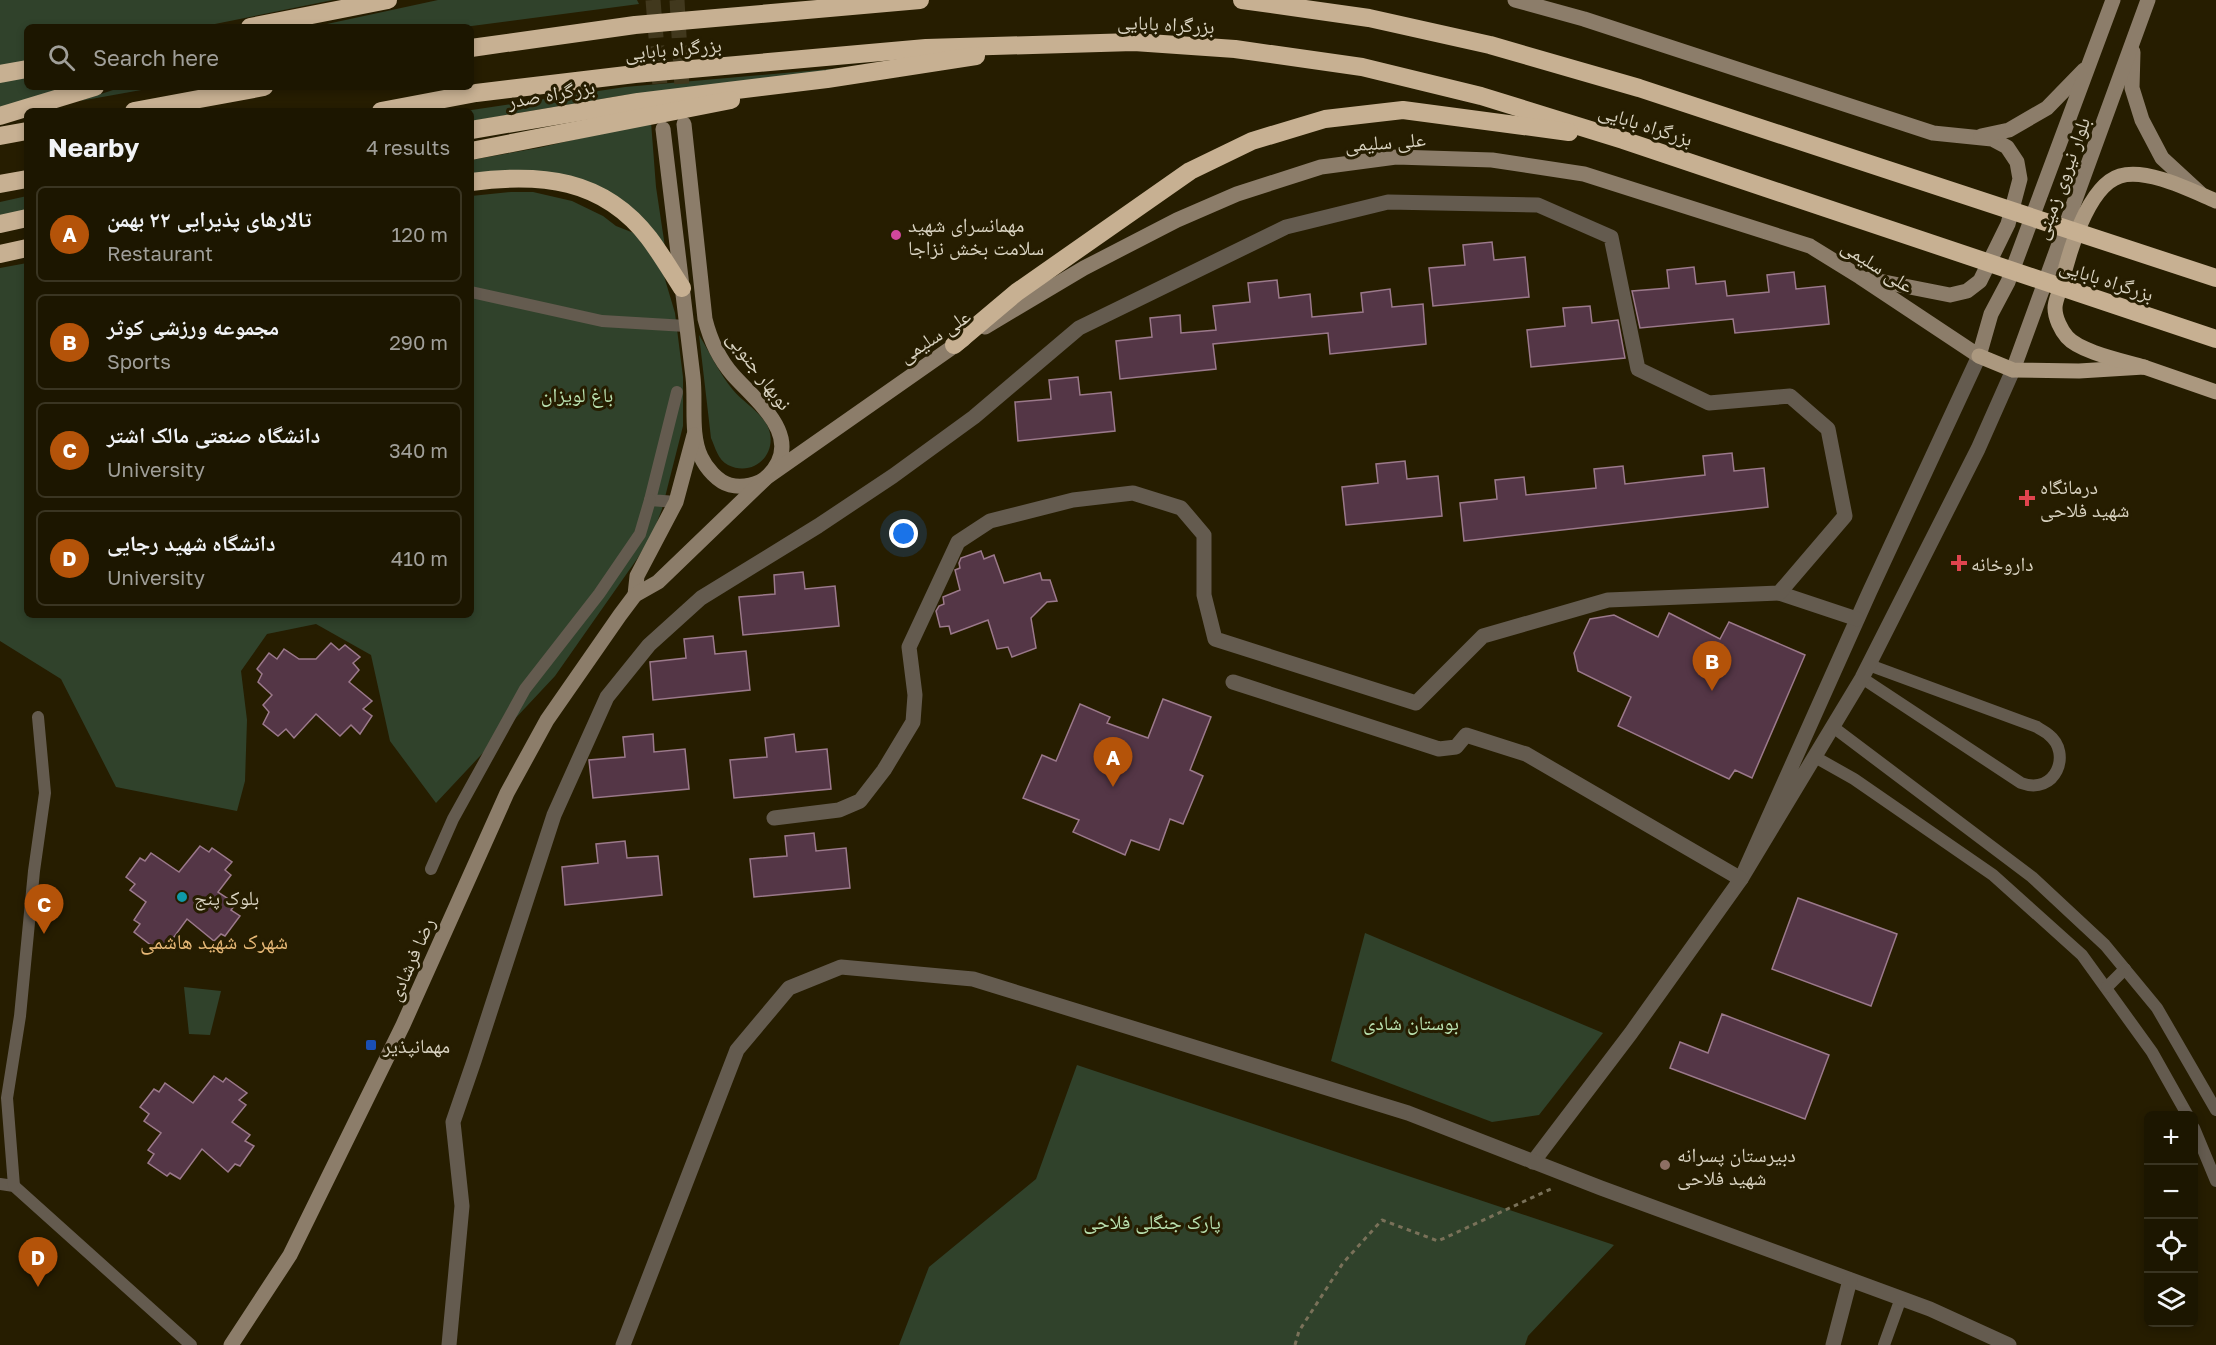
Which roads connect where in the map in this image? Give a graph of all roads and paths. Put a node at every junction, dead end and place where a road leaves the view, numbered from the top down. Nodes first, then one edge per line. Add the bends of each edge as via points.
1 (388, 0) edge
2 (920, 0) edge
3 (1242, 0) edge
4 (1515, 0) edge
5 (2113, 0) edge
6 (2148, 0) edge
7 (354, 7) junction
8 (266, 24) edge
9 (299, 24) edge
10 (2133, 40) junction
11 (1043, 44) junction
12 (474, 48) edge
13 (2088, 67) junction
14 (24, 70) edge
15 (0, 74) edge
16 (85, 90) edge
17 (248, 90) edge
18 (26, 108) edge
19 (150, 108) edge
20 (397, 108) edge
21 (24, 109) edge
22 (640, 110) junction
23 (0, 116) edge
24 (684, 124) tunnel mouth
25 (663, 129) tunnel mouth
26 (474, 130) edge
27 (24, 132) edge
28 (0, 136) edge
29 (1975, 138) junction
30 (1623, 140) junction
31 (474, 149) edge
32 (24, 180) edge
33 (474, 182) edge
34 (0, 184) edge
35 (2209, 198) edge
36 (24, 219) edge
37 (0, 224) edge
38 (24, 247) edge
39 (0, 248) edge
40 (24, 248) edge
41 (0, 254) edge
42 (1860, 277) junction
43 (2216, 278) edge
44 (681, 288) junction
45 (474, 293) edge
46 (686, 326) junction
47 (2216, 339) edge
48 (954, 345) junction
49 (1979, 356) junction
50 (2144, 367) junction
51 (2013, 370) junction
52 (677, 392) dead end
53 (2216, 392) edge
54 (695, 429) junction
55 (767, 477) junction
56 (650, 500) junction
57 (676, 502) junction
58 (1779, 593) junction
59 (635, 595) junction
60 (1857, 619) junction
61 (1865, 672) junction
62 (1233, 681) dead end
63 (38, 717) dead end
64 (1833, 727) junction
65 (1815, 757) junction
66 (774, 818) dead end
67 (431, 869) dead end
68 (1741, 879) junction
69 (2125, 969) junction
70 (2107, 987) junction
71 (2216, 1110) edge
72 (2185, 1111) edge
73 (2198, 1137) edge
74 (1533, 1162) junction
75 (2213, 1165) edge
76 (1574, 1178) junction
77 (2216, 1180) edge
78 (0, 1184) edge
79 (14, 1186) junction
80 (1850, 1280) junction
81 (1901, 1298) junction
82 (191, 1345) edge
83 (231, 1345) edge
84 (449, 1345) edge
85 (623, 1345) edge
86 (1295, 1345) edge
87 (1833, 1345) edge
88 (1884, 1345) edge
89 (2009, 1345) edge

1 - 7 highway
2 - 12 highway, بزرگراه بابایی via 635,25
3 - 43 highway, بزرگراه بابایی via 1369,18 1490,45 1639,88
4 - 29 main road via 1933,133
5 - 13 main road, بلوار نیروی زمینی
6 - 10 main road, بلوار نیروی زمینی
7 - 8 highway
7 - 9 highway
10 - 35 main road via 2132,88 2142,120 2162,158
10 - 51 main road, بلوار نیروی زمینی
11 - 20 highway, بزرگراه بابایی via 926,48 634,74 476,93
11 - 22 highway, بزرگراه بابایی
11 - 30 highway, بزرگراه بابایی via 1134,42 1235,49 1362,67 1481,96
13 - 29 main road via 2047,108 2009,130
13 - 49 main road, بلوار نیروی زمینی via 2008,282 1991,314
14 - 15 highway
16 - 18 highway
17 - 19 highway
21 - 23 highway
22 - 26 highway, بزرگراه صدر
22 - 31 highway
24 - 55 main road, نوبهار جنوبی via 708,334 732,374 761,404 782,438 781,459
25 - 44 main road
27 - 28 highway
29 - 42 main road via 1992,139 2007,147 2017,162 2020,179 2008,224 1980,281 1967,291 1950,295
30 - 47 highway, بزرگراه بابایی
30 - 48 highway via 1403,110 1325,119 1252,141 1190,171 1017,292
32 - 34 highway
33 - 44 highway via 526,177 592,192 613,204 642,230
35 - 50 main road via 2154,177 2136,173 2118,176 2092,202 2069,253 2055,308 2068,338 2081,348
36 - 37 highway
38 - 39 highway
40 - 41 highway
42 - 48 main road, علی سلیمی via 1810,246 1584,174 1492,160 1396,157 1321,167 1187,215 1084,268
42 - 49 main road, علی سلیمی
44 - 46 main road
45 - 46 lane via 602,321
46 - 54 main road
48 - 55 main road, علی سلیمی
49 - 51 main road, علی سلیمی
49 - 60 street
50 - 51 main road, علی سلیمی
50 - 53 main road, علی سلیمی
51 - 61 street via 1978,449
52 - 56 lane
54 - 55 main road via 700,457 712,474 729,485 739,486 749,486
54 - 57 main road
55 - 59 main road, علی سلیمی via 658,582
56 - 57 lane
56 - 67 lane via 640,534 525,689 453,819
57 - 59 main road via 637,576
58 - 60 street
58 - 66 street via 1608,600 1483,636 1416,703 1215,639 1204,595 1204,535 1181,508 1133,493 1073,500 990,520 958,542 909,647 915,695 913,722 884,770 860,801 839,810
58 - 84 street via 1845,516 1828,429 1790,396 1709,403 1638,369 1611,237 1538,205 1388,202 1286,227 1079,328 974,417 893,476 701,598 649,645 607,697 554,815 453,1122 462,1206
59 - 83 main road, رضا فرشادی via 547,720 507,793 403,1025 290,1255
60 - 68 street
61 - 61 lane via 2021,783 2033,788 2044,785 2055,774 2060,764 2058,748 2051,735 2037,727
61 - 64 street
62 - 68 street via 1439,749 1456,747 1466,735 1526,754
63 - 79 lane via 45,793 7,1098
64 - 65 street
64 - 69 lane via 2032,877
65 - 68 street
65 - 70 lane via 1854,779 1993,875 2082,955
68 - 74 street
69 - 70 lane
69 - 71 lane via 2157,1008
70 - 72 lane via 2152,1052
73 - 75 lane
74 - 76 street
74 - 85 street via 1408,1113 973,979 841,967 789,988 737,1050
75 - 77 lane
76 - 80 street
76 - 86 path via 1438,1241 1382,1220 1342,1263 1299,1331
78 - 79 lane
79 - 82 lane
80 - 81 street
80 - 87 street
81 - 88 lane
81 - 89 street

